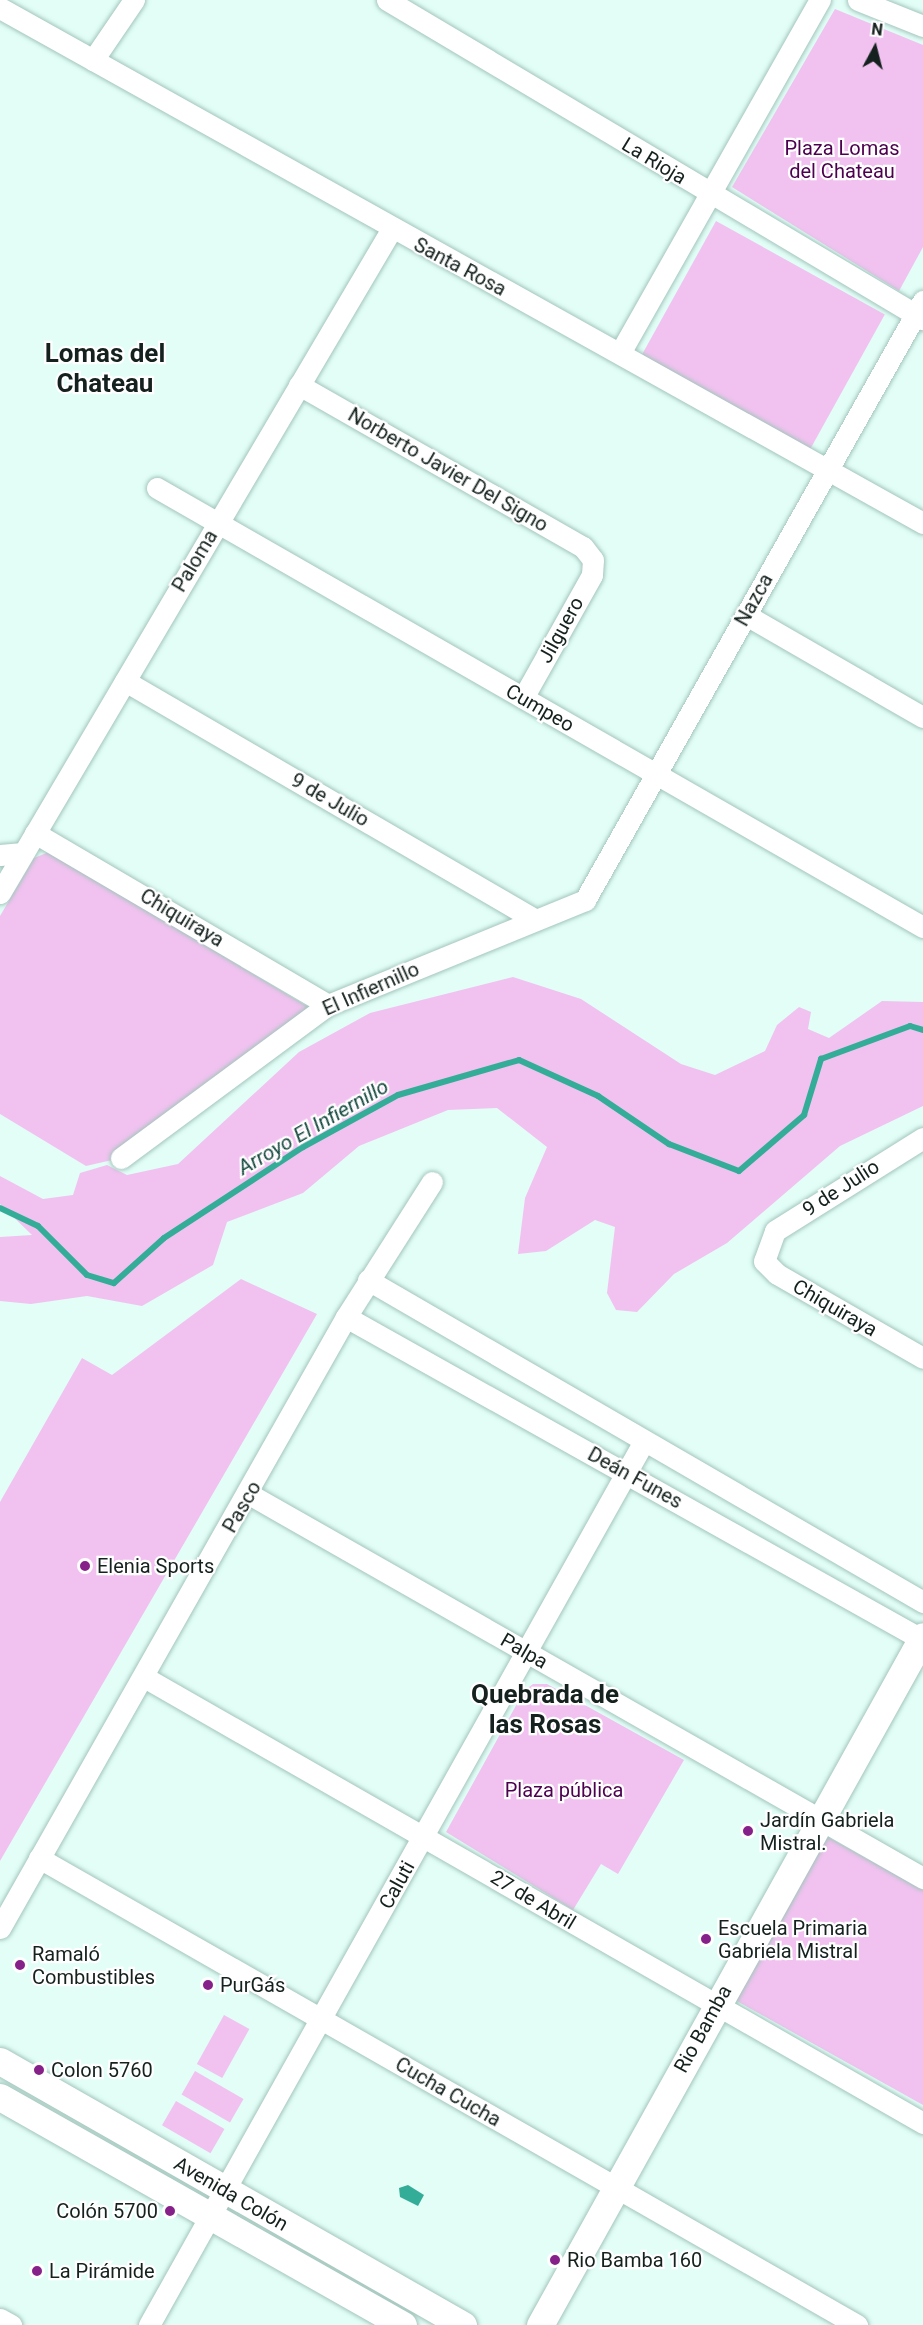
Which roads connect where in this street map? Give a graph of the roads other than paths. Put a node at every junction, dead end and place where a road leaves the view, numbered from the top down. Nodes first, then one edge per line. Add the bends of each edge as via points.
1 (134, 0) edge
2 (387, 0) edge
3 (820, 0) edge
4 (858, 0) edge
5 (0, 8) edge
6 (923, 26) edge
7 (93, 60) junction
8 (712, 196) junction
9 (391, 230) junction
10 (920, 311) edge
11 (620, 353) junction
12 (299, 385) junction
13 (828, 468) junction
14 (157, 488) dead end
15 (218, 523) junction
16 (923, 523) edge
17 (593, 560) joint
18 (746, 615) junction
19 (125, 681) junction
20 (524, 698) junction
21 (923, 717) edge
22 (656, 774) junction
23 (35, 833) junction
24 (23, 853) junction
25 (0, 855) edge
26 (0, 893) edge
27 (585, 900) joint
28 (535, 920) junction
29 (923, 927) edge
30 (328, 1005) junction
31 (923, 1138) edge
32 (121, 1158) dead end
33 (432, 1182) dead end
34 (766, 1245) joint
35 (368, 1280) junction
36 (346, 1317) junction
37 (923, 1358) edge
38 (643, 1443) junction
39 (626, 1473) junction
40 (249, 1494) junction
41 (923, 1602) edge
42 (922, 1639) edge
43 (526, 1652) junction
44 (144, 1677) junction
45 (821, 1820) junction
46 (425, 1836) junction
47 (39, 1858) junction
48 (923, 1878) edge
49 (0, 1928) edge
50 (714, 2007) junction
51 (323, 2019) junction
52 (0, 2061) edge
53 (0, 2097) edge
54 (923, 2123) edge
55 (617, 2189) junction
56 (227, 2192) junction
57 (212, 2217) junction
58 (0, 2319) edge
59 (11, 2325) edge
60 (149, 2325) edge
61 (403, 2325) edge
62 (463, 2325) edge
63 (540, 2325) edge
64 (857, 2325) edge

1 - 7 street
2 - 8 street, La Rioja
3 - 8 street
4 - 6 street
5 - 7 street, Santa Rosa
7 - 9 street, Santa Rosa
8 - 10 street, La Rioja
8 - 11 street
9 - 11 street, Santa Rosa
9 - 12 street, Paloma
10 - 13 street, Nazca
11 - 13 street, Santa Rosa
12 - 15 street, Paloma
12 - 17 street, Norberto Javier Del Signo via 583,547
13 - 16 street, Santa Rosa
13 - 18 street, Nazca
14 - 15 street, Cumpeo
15 - 19 street, Paloma
15 - 20 street, Cumpeo
17 - 20 street, Jilguero via 592,575
18 - 21 street
18 - 22 street, Nazca
19 - 23 street, Paloma
19 - 28 street, 9 de Julio
20 - 22 street, Cumpeo
22 - 27 street, Nazca
22 - 29 street, Cumpeo
23 - 24 street, Paloma
23 - 30 street, Chiquiraya
24 - 25 street
24 - 26 street, Paloma
27 - 28 street, El Infiernillo
28 - 30 street, El Infiernillo
30 - 32 street, El Infiernillo
31 - 34 street, 9 de Julio via 775,1231
33 - 35 street, Pasco
34 - 37 street, Chiquiraya via 764,1261 777,1275
35 - 36 street, Pasco
35 - 38 street, Deán Funes
36 - 39 street, Deán Funes
36 - 40 street, Pasco
38 - 39 street, Caluti
38 - 41 street, Deán Funes
39 - 42 street, Deán Funes
39 - 43 street, Caluti
40 - 43 street, Palpa
40 - 44 street, Pasco
42 - 45 main road, Rio Bamba
43 - 45 street, Palpa
43 - 46 street, Caluti
44 - 46 street, 27 de Abril
44 - 47 street, Pasco
45 - 48 street, Palpa
45 - 50 main road, Rio Bamba
46 - 50 street, 27 de Abril
46 - 51 street, Caluti
47 - 49 street, Pasco
47 - 51 street, Cucha Cucha
50 - 54 street, 27 de Abril
50 - 55 main road, Rio Bamba
51 - 55 street, Cucha Cucha
51 - 56 street, Caluti
52 - 56 main road, Avenida Colón
53 - 57 main road, Avenida Colón
55 - 63 main road, Rio Bamba
55 - 64 street, Cucha Cucha
56 - 57 street, Caluti
56 - 62 main road, Avenida Colón
57 - 60 street, Caluti
57 - 61 main road, Avenida Colón
58 - 59 street

